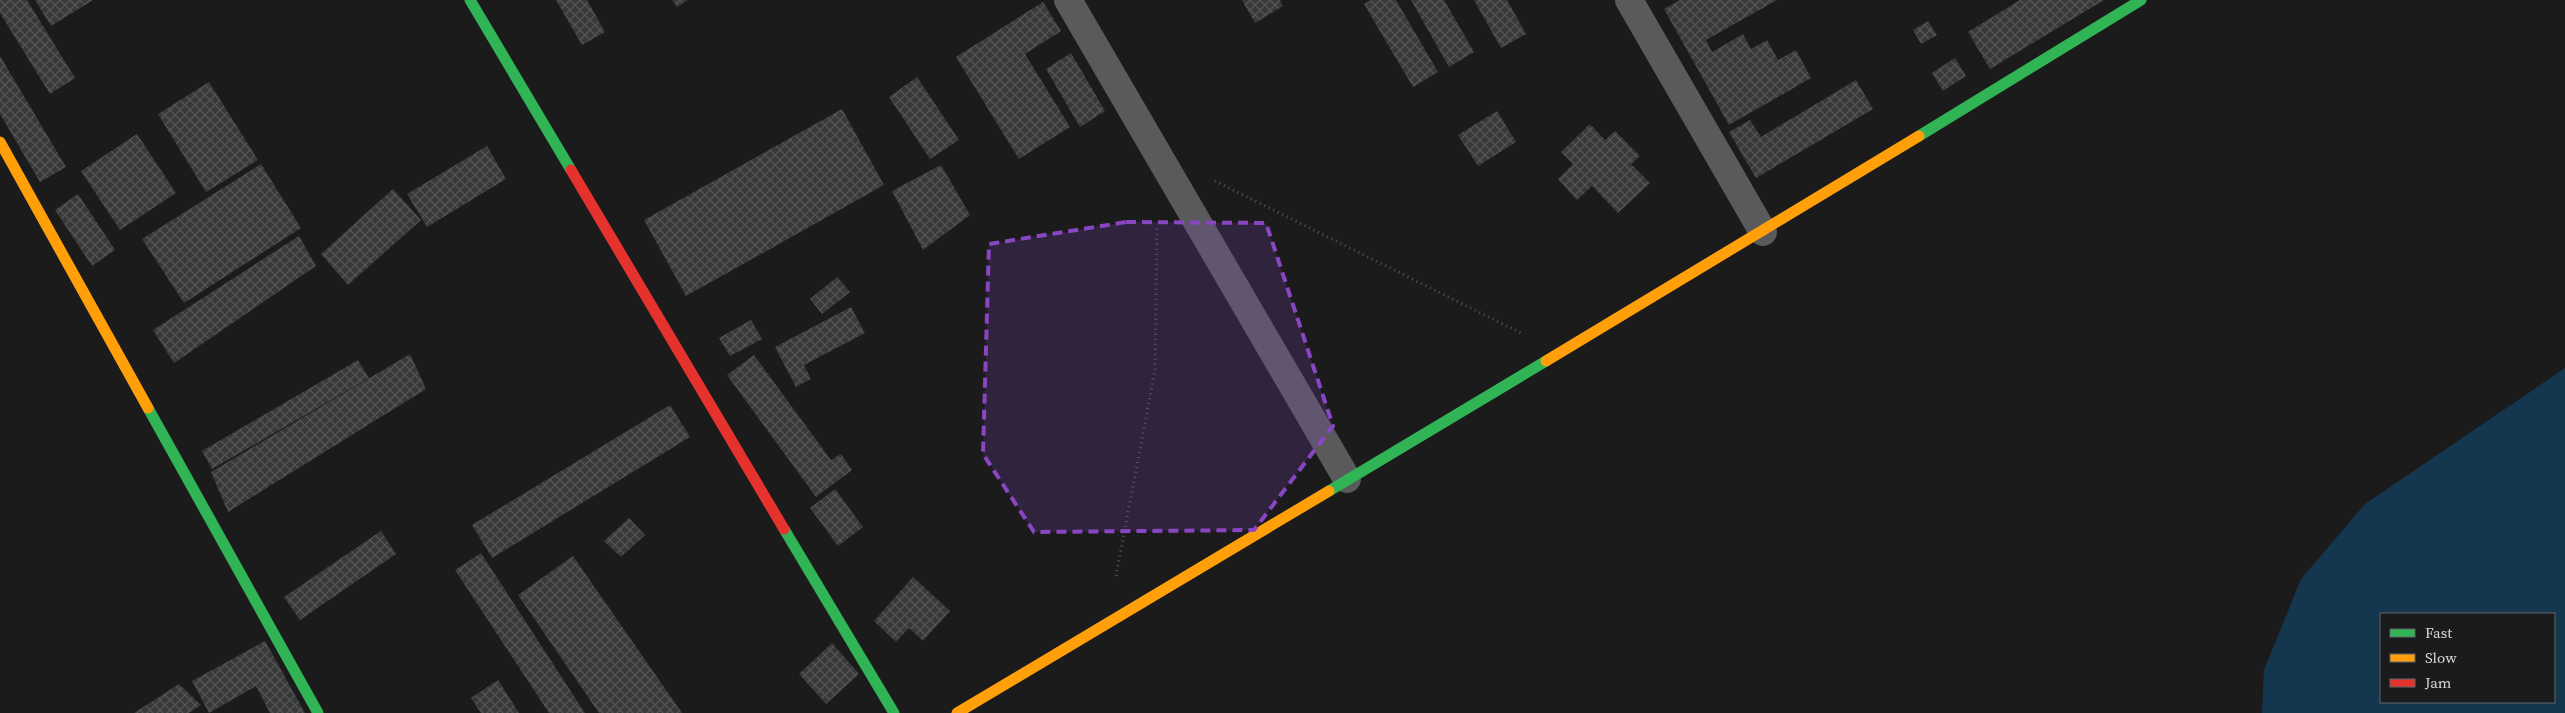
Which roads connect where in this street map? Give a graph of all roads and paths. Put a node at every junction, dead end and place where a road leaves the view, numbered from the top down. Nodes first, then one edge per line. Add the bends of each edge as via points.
1 (470, 0) edge
2 (1068, 0) edge
3 (1629, 0) edge
4 (2141, 0) edge
5 (0, 142) edge
6 (1212, 180) dead end
7 (1157, 222) dead end
8 (1763, 232) junction
9 (1559, 352) junction
10 (1347, 480) junction
11 (1107, 623) junction
12 (318, 713) edge
13 (894, 713) edge
14 (957, 713) edge

1 - 13 street
2 - 10 street
3 - 8 street
4 - 8 street
5 - 12 street
6 - 9 path
7 - 11 path via 1155,370
8 - 9 street
9 - 10 street
10 - 11 street
11 - 14 street

